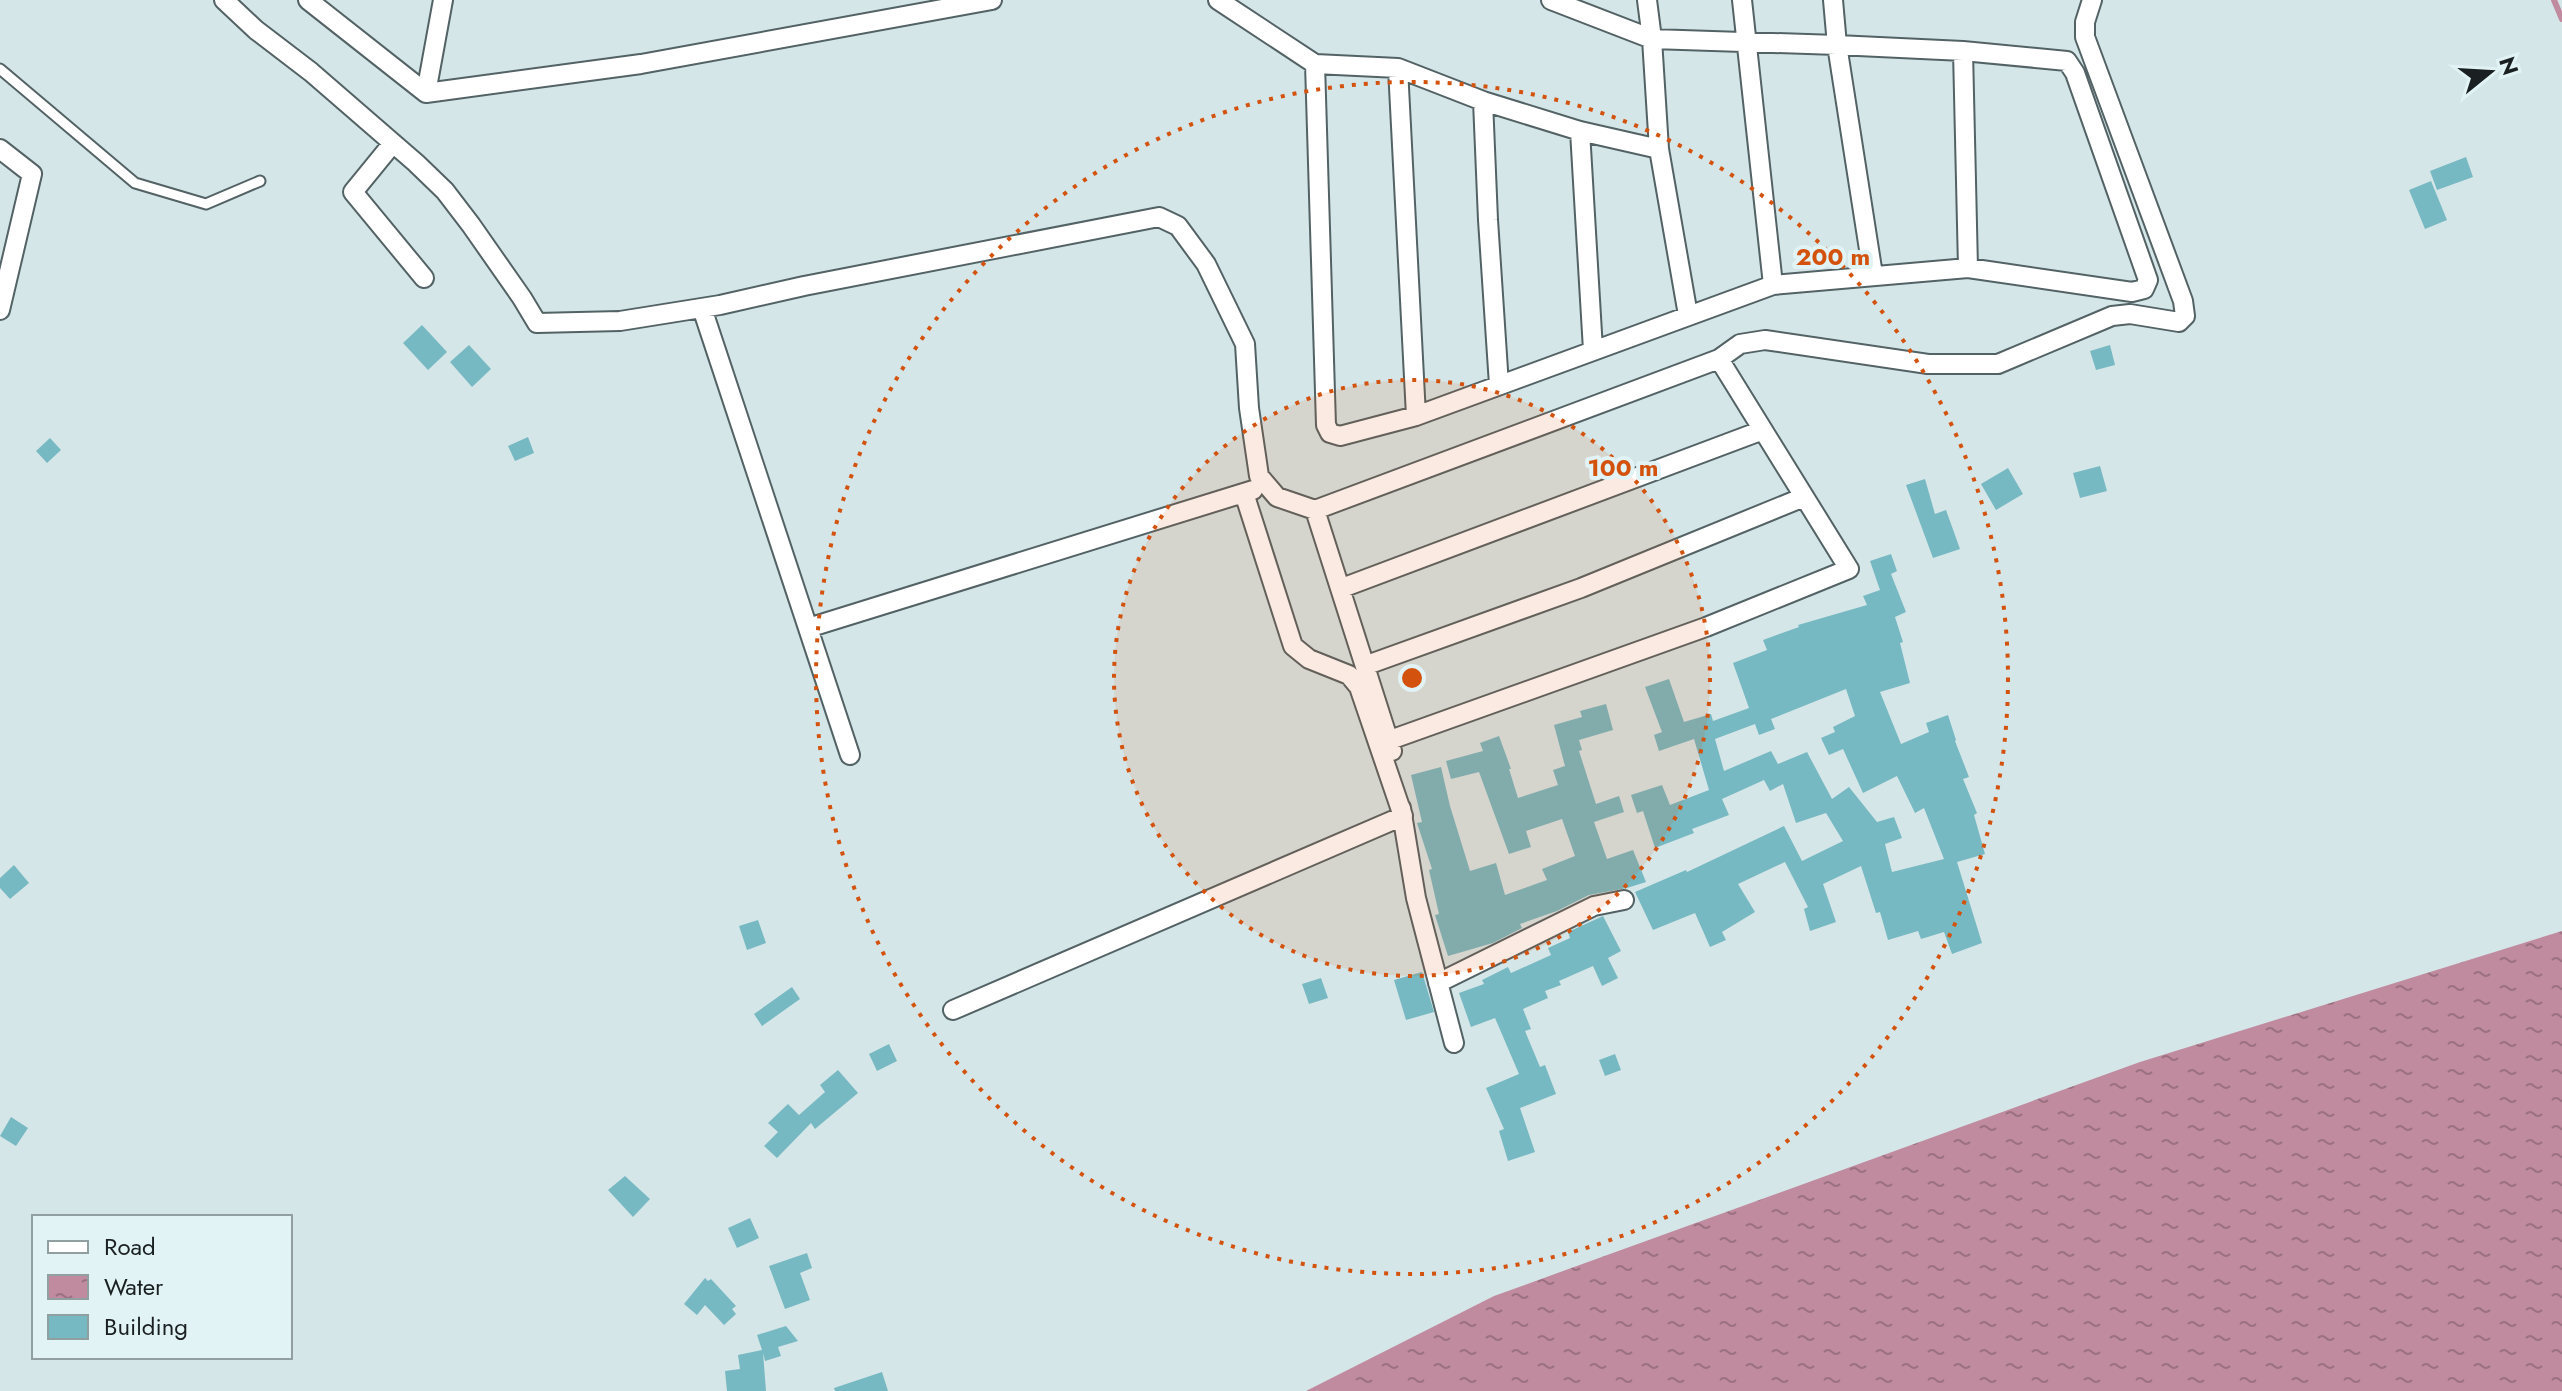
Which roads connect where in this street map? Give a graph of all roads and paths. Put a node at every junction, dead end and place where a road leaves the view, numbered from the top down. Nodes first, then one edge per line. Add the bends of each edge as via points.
1 (224, 0) edge
2 (308, 0) edge
3 (443, 0) edge
4 (992, 0) edge
5 (1551, 0) edge
6 (1647, 0) edge
7 (1742, 0) edge
8 (1833, 0) edge
9 (2092, 0) edge
10 (972, 2) edge
11 (1227, 3) edge
12 (1652, 39) junction
13 (1747, 44) junction
14 (1837, 45) junction
15 (1963, 51) junction
16 (1315, 64) junction
17 (1398, 68) junction
18 (0, 69) edge
19 (426, 93) junction
20 (1483, 101) junction
21 (1580, 131) junction
22 (393, 143) junction
23 (0, 149) edge
24 (1659, 149) junction
25 (260, 181) dead end
26 (1968, 268) junction
27 (1873, 275) junction
28 (424, 278) dead end
29 (1773, 285) junction
30 (702, 308) junction
31 (0, 310) edge
32 (1688, 315) junction
33 (1593, 350) junction
34 (1719, 359) junction
35 (1499, 385) junction
36 (1416, 416) junction
37 (1763, 430) junction
38 (1267, 486) junction
39 (1244, 493) junction
40 (1804, 497) junction
41 (1315, 510) junction
42 (1342, 588) junction
43 (808, 628) junction
44 (1367, 665) junction
45 (1390, 740) junction
46 (850, 755) dead end
47 (1403, 816) junction
48 (1624, 900) dead end
49 (1438, 983) junction
50 (953, 1010) dead end
51 (1454, 1043) dead end

1 - 22 street
2 - 19 street
3 - 19 street
4 - 10 street
5 - 12 street
6 - 12 street
7 - 13 street
8 - 14 street
9 - 34 street via 2085,37 2183,301 2185,316 2179,322 2112,316 1998,364 1928,364 1765,340 1740,344
10 - 19 street via 641,64
11 - 16 street
12 - 13 street
12 - 24 street
13 - 14 street
13 - 29 street
14 - 15 street
14 - 27 street
15 - 26 street
15 - 26 street via 2067,61 2148,280 2144,289 2132,292
16 - 17 street
16 - 36 street via 1326,425 1340,436
17 - 20 street
17 - 36 street
18 - 25 lane via 135,183 206,204
20 - 21 street
20 - 35 street
21 - 24 street
21 - 33 street
22 - 28 street via 353,192
22 - 30 street via 454,202 537,323 620,321
23 - 31 street via 32,174
24 - 32 street
26 - 27 street
27 - 29 street
29 - 32 street
30 - 38 street via 1159,217 1178,226 1206,264 1245,344 1259,476
30 - 43 street
32 - 33 street
33 - 35 street
34 - 37 street
34 - 41 street
35 - 36 street
37 - 40 street
37 - 42 street
38 - 39 street
38 - 41 street via 1277,497
39 - 43 street
39 - 47 street via 1293,646 1309,659 1349,675 1359,687
40 - 44 street via 1581,588
40 - 45 street via 1849,569 1706,627
41 - 42 street
42 - 44 street
43 - 46 street
44 - 45 street
45 - 47 street
47 - 49 street via 1416,898
47 - 50 street
48 - 49 street via 1594,906
49 - 51 street

